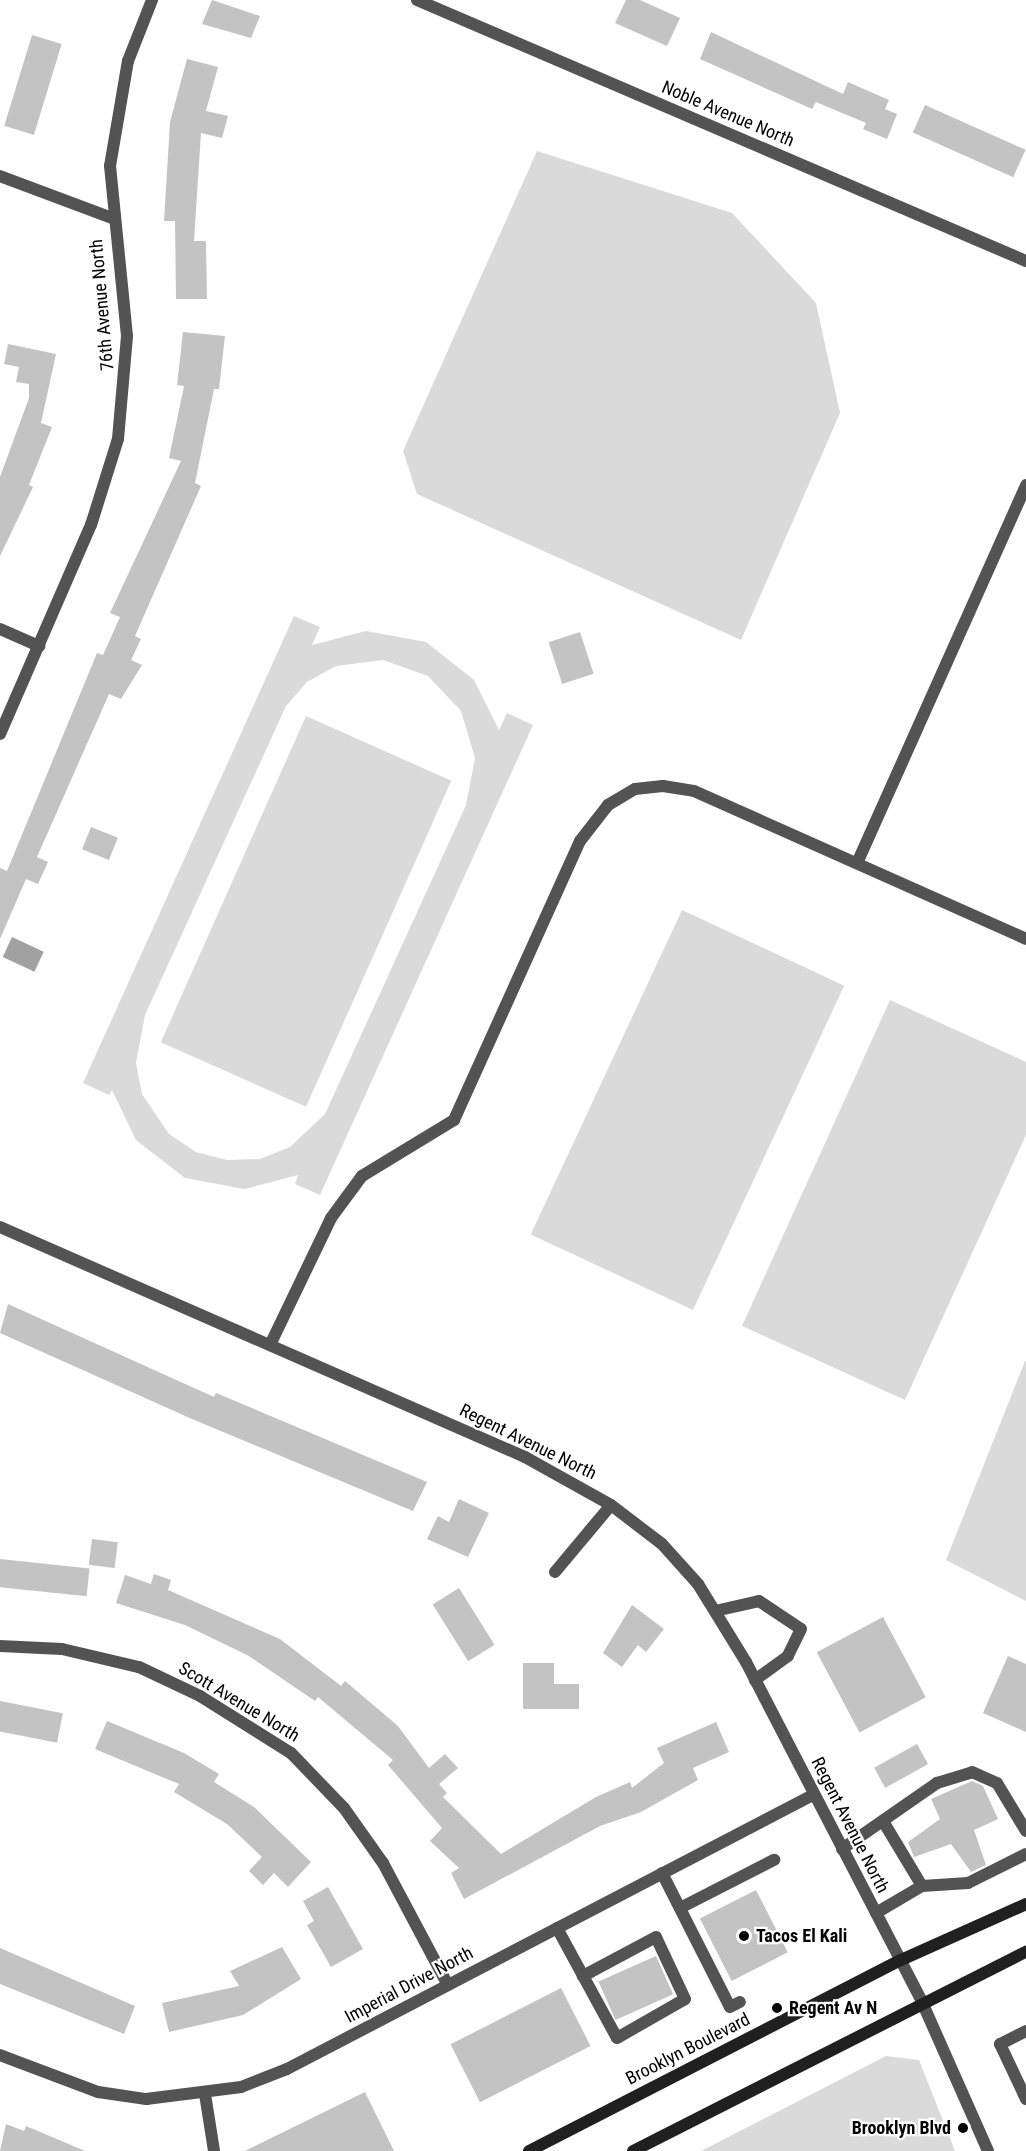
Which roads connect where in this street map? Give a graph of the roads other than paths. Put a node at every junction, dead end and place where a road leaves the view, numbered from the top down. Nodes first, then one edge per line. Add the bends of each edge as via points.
1 (152, 0) edge
2 (417, 0) edge
3 (0, 176) edge
4 (112, 218) junction
5 (1026, 261) edge
6 (1026, 486) edge
7 (0, 629) edge
8 (39, 646) junction
9 (0, 734) edge
10 (858, 861) junction
11 (1026, 939) edge
12 (0, 1227) edge
13 (270, 1345) junction
14 (611, 1505) junction
15 (555, 1572) dead end
16 (715, 1611) junction
17 (0, 1646) edge
18 (755, 1680) junction
19 (813, 1795) junction
20 (883, 1821) junction
21 (1026, 1831) edge
22 (842, 1849) junction
23 (1026, 1854) edge
24 (774, 1860) dead end
25 (663, 1873) junction
26 (922, 1886) junction
27 (1026, 1904) edge
28 (680, 1908) junction
29 (876, 1913) junction
30 (557, 1928) junction
31 (1026, 1952) edge
32 (901, 1960) junction
33 (583, 1976) junction
34 (448, 1985) junction
35 (740, 2002) dead end
36 (922, 2002) junction
37 (1026, 2031) edge
38 (0, 2055) edge
39 (205, 2094) junction
40 (1026, 2099) edge
41 (214, 2151) edge
42 (529, 2151) edge
43 (633, 2151) edge
44 (988, 2151) edge

1 - 4 street, 76th Avenue North via 116,113
2 - 5 street, Noble Avenue North
3 - 4 street
4 - 8 street, 76th Avenue North via 127,336 121,418 91,525
6 - 10 street
7 - 8 street
8 - 9 street, 76th Avenue North
10 - 11 street
10 - 13 street via 694,791 663,786 635,789 608,805 580,841 454,1120 362,1176 331,1218
12 - 13 street, Regent Avenue North
13 - 14 street, Regent Avenue North via 525,1456
14 - 15 street
14 - 16 street, Regent Avenue North via 662,1544
16 - 18 street, Regent Avenue North
16 - 18 street via 759,1601 801,1629 788,1656
17 - 34 street, Scott Avenue North via 62,1649 139,1667 209,1701 291,1753 344,1808 373,1848
18 - 19 street, Regent Avenue North
19 - 22 street, Regent Avenue North
19 - 25 street, Imperial Drive North
20 - 21 street via 937,1783 972,1772 997,1783
20 - 22 street
20 - 26 street
22 - 29 street, Regent Avenue North
23 - 26 street via 968,1883
24 - 28 street
25 - 28 street
25 - 30 street, Imperial Drive North
26 - 29 street
27 - 32 main road, Brooklyn Boulevard
28 - 35 street via 730,2007
29 - 32 street, Regent Avenue North
30 - 33 street
30 - 34 street, Imperial Drive North
31 - 36 main road
32 - 36 street, Regent Avenue North
32 - 42 main road, Brooklyn Boulevard
33 - 33 street via 617,2038 681,2005 683,1991 656,1937
34 - 39 street, Imperial Drive North via 287,2069
36 - 43 main road
36 - 44 street, Regent Avenue North
37 - 40 street via 1000,2044
38 - 39 street, Imperial Drive North via 98,2092 147,2099
39 - 41 street

